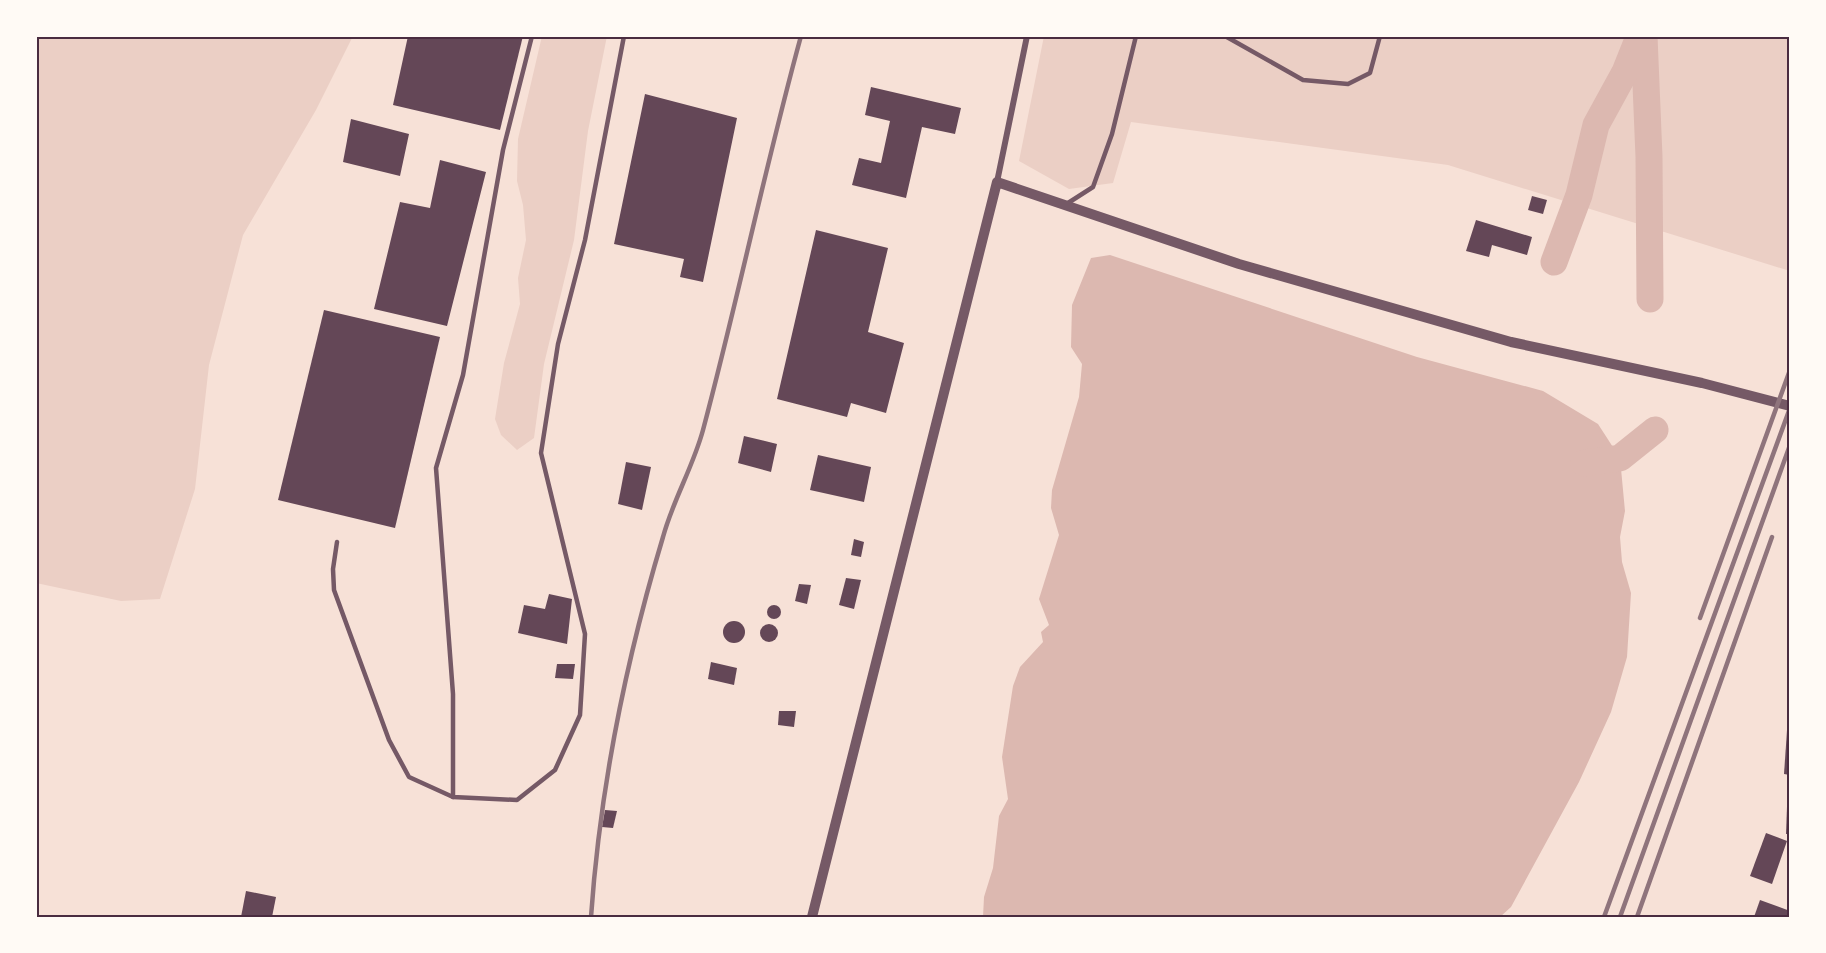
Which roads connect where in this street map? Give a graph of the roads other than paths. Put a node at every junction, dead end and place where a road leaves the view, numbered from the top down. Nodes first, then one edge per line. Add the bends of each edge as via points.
1 (532, 36) edge
2 (624, 36) edge
3 (1027, 36) edge
4 (1136, 36) edge
5 (1225, 36) edge
6 (1380, 36) edge
7 (998, 182) junction
8 (1066, 205) junction
9 (1790, 406) edge
10 (337, 542) dead end
11 (453, 797) junction
12 (812, 917) edge

1 - 11 lane via 503,150 463,375 436,468 453,694
2 - 11 lane via 585,240 558,344 541,453 585,634 580,715 555,770 517,800
3 - 7 street
4 - 8 lane via 1112,134 1093,187
5 - 6 lane via 1302,80 1348,84 1370,73
7 - 8 street
7 - 12 street
8 - 9 street via 1239,264 1499,339
10 - 11 lane via 334,590 389,740 409,777

